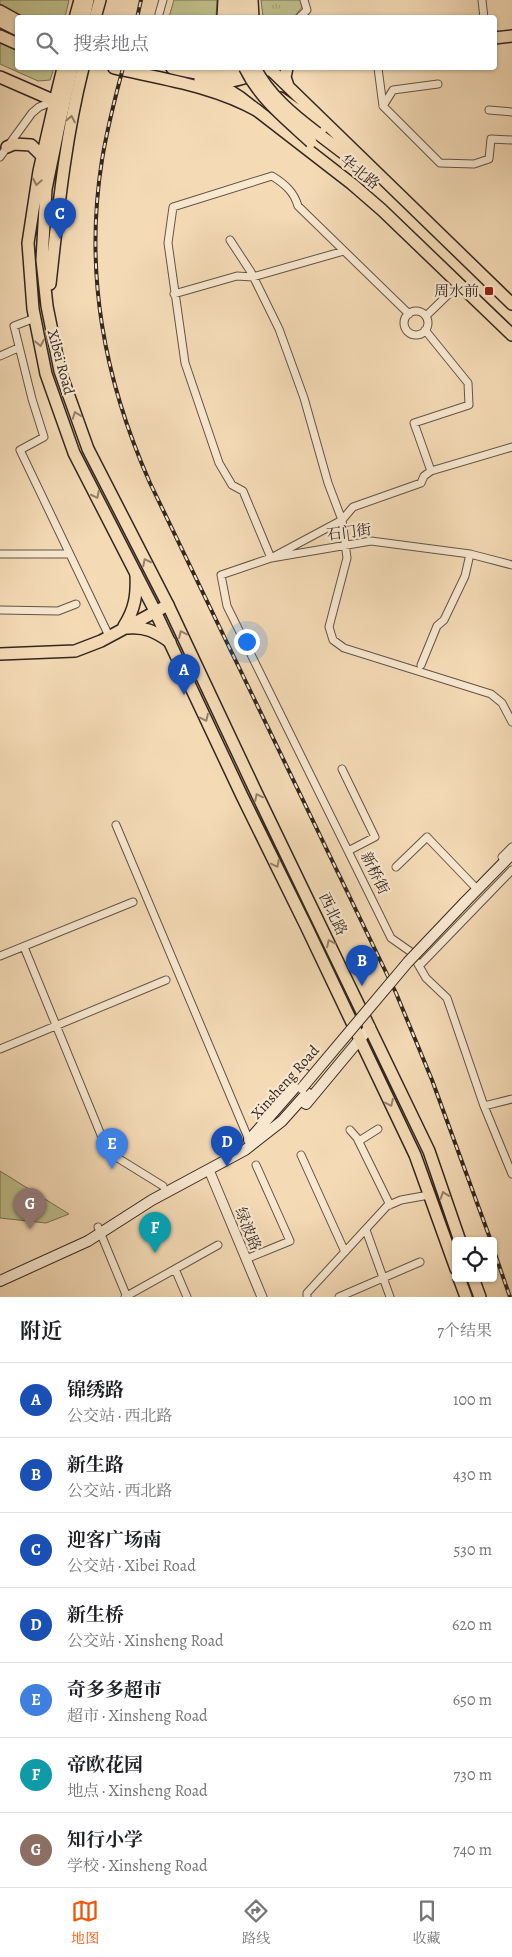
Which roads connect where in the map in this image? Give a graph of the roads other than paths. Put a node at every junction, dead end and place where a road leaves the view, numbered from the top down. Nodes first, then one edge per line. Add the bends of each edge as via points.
1 (80, 0) edge
2 (88, 0) edge
3 (100, 0) edge
4 (163, 0) edge
5 (224, 0) edge
6 (233, 0) edge
7 (243, 0) edge
8 (252, 0) edge
9 (304, 0) edge
10 (482, 0) edge
11 (0, 11) edge
12 (159, 14) dead end
13 (76, 15) edge
14 (85, 15) edge
15 (96, 15) edge
16 (223, 15) edge
17 (233, 15) edge
18 (250, 15) edge
19 (251, 15) edge
20 (302, 15) edge
21 (484, 15) edge
22 (15, 19) edge
23 (0, 22) edge
24 (0, 28) edge
25 (15, 29) edge
26 (512, 30) edge
27 (497, 32) edge
28 (15, 35) edge
29 (0, 36) edge
30 (512, 36) edge
31 (497, 38) edge
32 (15, 43) edge
33 (0, 69) edge
34 (70, 70) edge
35 (70, 70) edge
36 (70, 70) edge
37 (123, 70) edge
38 (190, 70) edge
39 (199, 70) edge
40 (228, 70) edge
41 (243, 70) edge
42 (256, 70) edge
43 (266, 70) edge
44 (273, 70) edge
45 (286, 70) edge
46 (378, 70) edge
47 (213, 71) edge
48 (0, 77) edge
49 (438, 84) dead end
50 (289, 88) junction
51 (55, 101) junction
52 (383, 106) junction
53 (489, 110) dead end
54 (258, 111) junction
55 (512, 112) edge
56 (269, 119) junction
57 (60, 121) junction
58 (314, 138) junction
59 (512, 140) edge
60 (7, 147) junction
61 (42, 156) junction
62 (0, 157) edge
63 (365, 161) junction
64 (230, 240) dead end
65 (344, 251) junction
66 (481, 274) junction
67 (253, 278) junction
68 (459, 284) junction
69 (174, 294) junction
70 (476, 301) junction
71 (512, 304) edge
72 (47, 306) junction
73 (409, 314) junction
74 (426, 316) junction
75 (35, 318) junction
76 (425, 330) junction
77 (512, 335) edge
78 (18, 348) junction
79 (0, 356) edge
80 (512, 447) edge
81 (431, 471) junction
82 (342, 520) junction
83 (346, 545) junction
84 (0, 554) edge
85 (69, 554) junction
86 (470, 554) junction
87 (271, 558) junction
88 (512, 565) edge
89 (136, 574) junction
90 (221, 575) joint
91 (76, 604) dead end
92 (168, 605) junction
93 (0, 610) edge
94 (155, 612) junction
95 (123, 628) junction
96 (110, 636) junction
97 (170, 642) junction
98 (0, 654) edge
99 (421, 665) dead end
100 (512, 722) edge
101 (342, 769) dead end
102 (116, 825) dead end
103 (512, 847) edge
104 (348, 851) junction
105 (512, 854) edge
106 (512, 863) edge
107 (396, 867) dead end
108 (512, 870) edge
109 (474, 886) junction
110 (133, 902) dead end
111 (468, 905) junction
112 (24, 947) junction
113 (412, 952) junction
114 (0, 956) edge
115 (419, 966) junction
116 (166, 980) dead end
117 (56, 1025) junction
118 (359, 1031) junction
119 (0, 1049) edge
120 (343, 1058) junction
121 (369, 1059) junction
122 (304, 1091) junction
123 (512, 1099) edge
124 (484, 1106) junction
125 (350, 1130) dead end
126 (378, 1130) dead end
127 (270, 1132) junction
128 (249, 1140) junction
129 (358, 1142) junction
130 (301, 1155) dead end
131 (256, 1165) dead end
132 (209, 1170) junction
133 (512, 1174) edge
134 (163, 1186) junction
135 (429, 1195) junction
136 (390, 1205) junction
137 (99, 1230) junction
138 (366, 1230) junction
139 (459, 1237) edge
140 (218, 1245) dead end
141 (345, 1252) junction
142 (452, 1258) edge
143 (246, 1259) junction
144 (420, 1262) dead end
145 (175, 1269) junction
146 (0, 1274) edge
147 (383, 1278) junction
148 (0, 1281) edge
149 (460, 1282) edge
150 (474, 1282) edge
151 (126, 1297) edge
152 (187, 1297) edge
153 (262, 1297) edge
154 (307, 1297) edge
155 (339, 1297) edge
156 (390, 1297) edge
157 (466, 1297) edge
158 (480, 1297) edge

1 - 13 main road
2 - 14 main road
3 - 15 main road
4 - 12 street
5 - 16 main road
6 - 17 main road
7 - 18 main road
8 - 19 main road
9 - 20 street via 307,10
10 - 21 street
11 - 22 main road
23 - 25 main road
24 - 28 main road
26 - 27 main road
29 - 32 main road
30 - 31 main road
33 - 51 main road via 39,86
34 - 51 main road, Xibei Road
72 -> 35 main road via 62,172 76,95
36 - 57 main road, Xibei Road
37 - 54 main road via 210,90
38 - 47 main road
39 - 47 main road
40 - 47 main road
41 - 58 main road, 华北路, bridge via 270,105
42 - 58 main road, bridge via 273,94
43 - 47 main road via 233,82
44 - 50 main road, 华北路
45 - 50 main road via 284,77
46 - 52 street
47 - 54 main road, 华北路 via 230,91
48 - 51 main road
49 - 52 street via 393,90
50 - 63 main road, 华北路
51 - 57 main road
51 - 60 street via 32,113
51 - 61 main road, Xibei Road
52 - 59 street via 440,163 481,162 488,159 491,138
53 - 55 street
54 - 56 main road, 华北路
56 - 63 main road via 264,111 266,103 274,98 284,100
56 - 68 main road, 华北路 via 352,184
57 - 72 main road, Xibei Road via 46,189 42,241
58 - 66 main road via 365,169 456,256
58 - 70 main road, 华北路 via 451,269
60 - 61 main road via 31,145
60 - 62 street
61 -> 75 main road, Xibei Road via 28,243
63 - 66 main road, 华北路
64 - 67 street
65 - 67 street
65 - 69 street via 298,206 295,196 283,182 272,176 172,207 168,243
65 - 73 street
66 - 71 main road
67 - 69 street via 237,276
67 - 82 street via 279,328
68 - 70 main road, 华北路
68 - 74 street
69 - 87 street via 184,363 219,463 232,485 243,492
70 - 77 main road
92 -> 72 main road, Xibei Road via 88,449 60,371
73 - 74 street via 420,312
73 - 76 street via 404,324 408,331 415,334
74 - 76 street
75 - 78 street via 14,326
75 -> 89 main road, Xibei Road via 46,374 74,453
76 - 81 street via 468,383 469,405 414,423
78 - 79 street
78 - 85 street via 44,437 20,450
80 - 81 street
81 - 82 street via 421,483 353,507
82 - 83 street
82 - 87 street
83 - 86 street, 石门街 via 371,541
83 - 87 street, 石门街
83 - 100 street via 347,558 330,620 333,640 344,648 491,694 502,703
84 - 85 street
85 - 96 street
86 - 88 street, 石门街
86 - 99 street via 465,576 444,620 437,626
87 - 90 street, 石门街
89 - 94 main road, Xibei Road
89 - 95 main road via 135,603
90 - 104 street, 新桥街 via 226,606
91 - 93 street via 58,611
92 - 94 main road
118 -> 92 main road, 西北路 via 252,783
94 - 95 main road
94 - 97 main road, Xibei Road
95 - 96 main road
95 - 97 main road via 148,628
96 - 98 main road via 75,652
97 -> 118 main road, 西北路 via 346,1011
101 - 104 street via 375,837
102 - 128 street
103 - 109 street
104 - 113 street, 新桥街 via 392,938
105 - 111 main road, Xinsheng Road
106 - 111 main road, Xinsheng Road
107 - 109 street via 427,837
108 - 115 street
109 - 113 street
110 - 112 street
111 - 122 main road, Xinsheng Road, bridge via 408,962
112 - 114 street
112 - 117 street
113 - 115 street, 新桥街
115 - 124 street, 新桥街 via 426,978 447,998
116 - 117 street
117 - 119 street
117 - 134 street via 108,1152
118 - 120 main road
118 - 121 main road, 西北路
118 - 128 main road
139 -> 118 main road, 西北路 via 429,1151 381,1050
120 - 121 main road via 359,1052
120 - 127 main road via 302,1108
121 -> 135 main road, 西北路 via 415,1155
122 - 127 main road, Xinsheng Road
122 - 128 main road, Xinsheng Road
123 - 124 street
124 - 133 street, 新桥街
125 - 129 street
126 - 129 street
127 - 132 main road, Xinsheng Road
128 - 134 main road, Xinsheng Road via 229,1154
129 - 136 street
130 - 141 street
131 - 143 street via 290,1241
132 - 137 main road, Xinsheng Road
132 - 143 street, 绿波路
134 - 137 main road, Xinsheng Road via 132,1204
135 - 136 street
135 - 142 main road, 西北路
136 - 138 street
137 - 146 main road, Xinsheng Road
137 - 148 main road, Xinsheng Road via 69,1251
137 - 151 street
138 - 141 street
138 - 147 street
140 - 145 street
141 - 154 street via 307,1293
143 - 153 street, 绿波路
144 - 147 street
145 - 151 street
145 - 152 street
147 - 155 street
147 - 156 street
149 - 157 main road
150 - 158 main road

